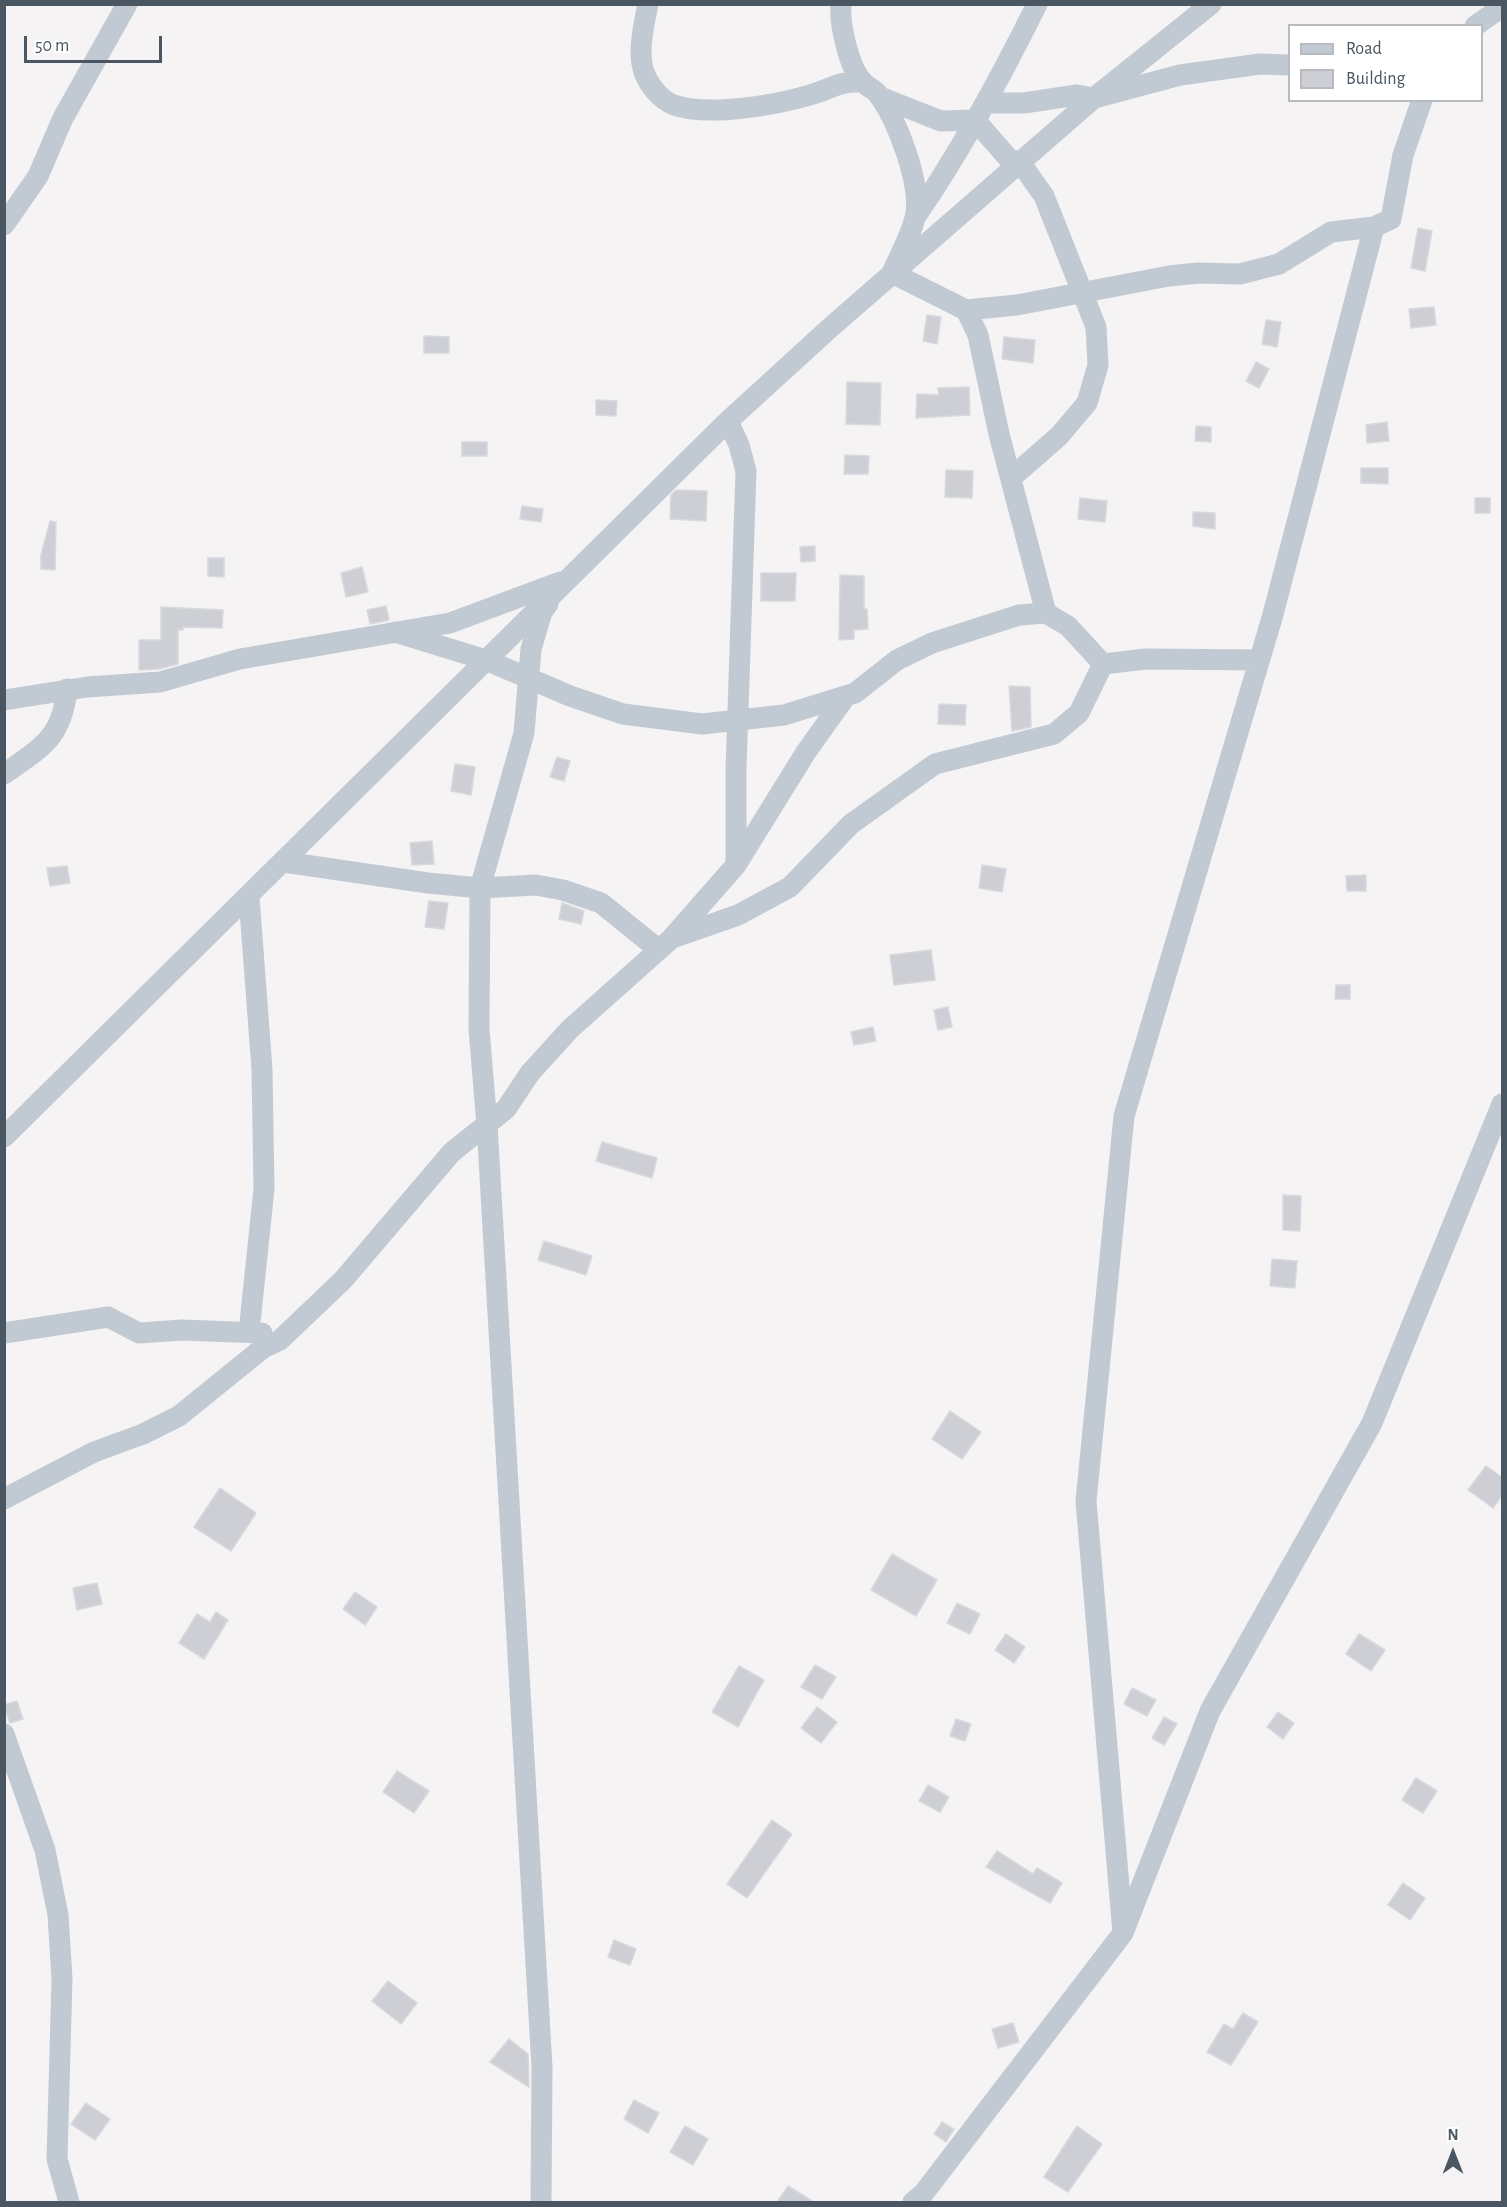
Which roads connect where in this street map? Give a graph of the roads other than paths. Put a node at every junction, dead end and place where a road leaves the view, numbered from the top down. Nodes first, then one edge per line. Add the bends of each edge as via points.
1 (127, 4) edge
2 (648, 4) edge
3 (841, 4) edge
4 (1037, 4) edge
5 (1211, 4) edge
6 (1477, 4) edge
7 (1503, 7) edge
8 (1465, 24) edge
9 (1478, 24) edge
10 (1288, 65) edge
11 (862, 82) junction
12 (880, 97) junction
13 (1094, 98) junction
14 (1421, 102) edge
15 (980, 111) junction
16 (1020, 162) junction
17 (916, 216) junction
18 (4, 225) edge
19 (1374, 227) junction
20 (892, 273) junction
21 (1084, 292) junction
22 (966, 310) junction
23 (728, 421) junction
24 (1011, 478) junction
25 (566, 579) junction
26 (1046, 613) junction
27 (395, 632) junction
28 (486, 660) junction
29 (1259, 660) junction
30 (1103, 664) junction
31 (528, 678) junction
32 (67, 689) junction
33 (846, 696) junction
34 (4, 700) edge
35 (737, 719) junction
36 (4, 774) edge
37 (284, 862) junction
38 (736, 864) junction
39 (480, 888) junction
40 (249, 897) junction
41 (665, 944) junction
42 (1503, 1104) edge
43 (487, 1125) junction
44 (4, 1137) edge
45 (249, 1332) junction
46 (4, 1333) edge
47 (284, 1335) junction
48 (4, 1499) edge
49 (4, 1734) edge
50 (1123, 1933) junction
51 (69, 2202) edge
52 (542, 2202) edge
53 (913, 2202) edge

1 - 18 street via 63,118 38,176
2 - 11 street via 644,74 658,95 675,105 731,108 810,95 843,81
3 - 11 street via 840,18
4 - 15 street
5 - 13 street
6 - 8 street
7 - 9 street
10 - 13 street via 1260,64 1180,75
11 - 12 street
12 - 15 street via 941,121
12 - 17 street via 898,131 913,176
13 - 15 street via 1077,95
13 - 16 street
14 - 19 street via 1403,155 1391,219
15 - 16 street via 1010,159
15 - 17 street
16 - 20 street
16 - 21 street via 1044,196
17 - 20 street
19 - 21 street via 1331,232 1279,264 1240,274 1169,276
19 - 29 street
20 - 22 street
20 - 23 street
21 - 22 street
21 - 24 street via 1096,327 1098,365 1087,403 1059,435
22 - 24 street via 978,334
23 - 25 street
23 - 35 street via 746,471
24 - 26 street
25 - 27 street via 450,623
25 - 28 street
25 - 31 street via 542,612 531,649
26 - 30 street via 1068,626
26 - 33 street via 1019,615 932,643 897,660
27 - 28 street
27 - 32 street via 240,659 160,682
28 - 31 street
28 - 37 street
29 - 30 street via 1146,658
29 - 50 street via 1124,1116 1086,1501
30 - 41 street via 1079,712 1054,734 935,764 851,824 790,887 738,915
31 - 35 street via 623,714 702,724
31 - 39 street via 524,733
32 - 34 street
32 - 36 street via 64,714 47,743
33 - 35 street via 784,715
33 - 38 street
35 - 38 street
37 - 39 street
37 - 40 street
38 - 41 street
39 - 41 street via 536,885 601,903
39 - 43 street via 479,1029
40 - 44 street
40 - 45 street via 262,1069 264,1189
41 - 43 street via 570,1029 530,1073 506,1109
42 - 50 street via 1372,1423 1210,1712
43 - 47 street via 452,1152 343,1280
43 - 52 street via 542,2055
45 - 46 street via 182,1330 139,1334 108,1317
45 - 47 street
47 - 48 street via 179,1416 94,1452
49 - 51 street via 45,1850 58,1915 62,1979 57,2159
50 - 53 street

